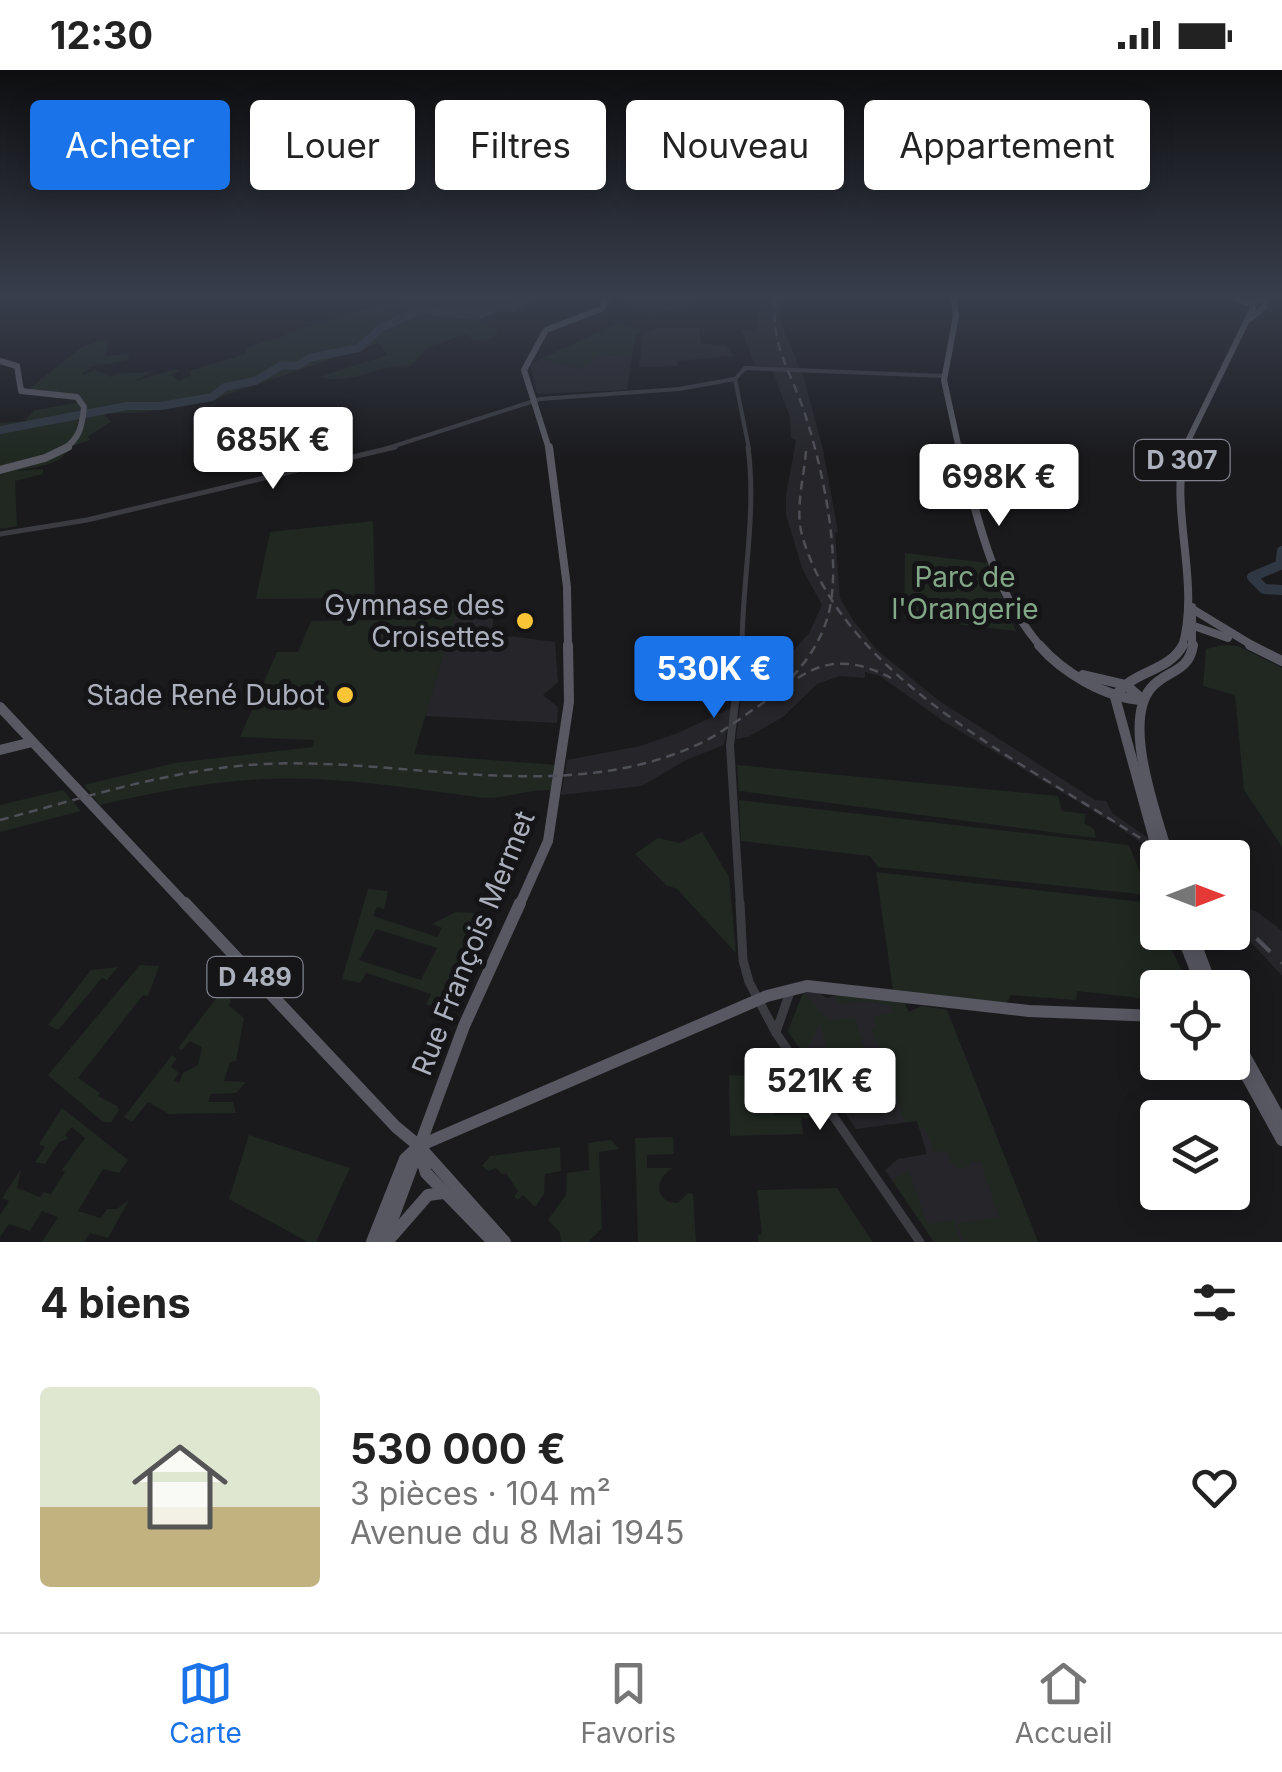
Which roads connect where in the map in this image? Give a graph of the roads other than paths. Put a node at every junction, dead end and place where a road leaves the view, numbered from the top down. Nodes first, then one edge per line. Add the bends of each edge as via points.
1 (534, 351) edge
2 (950, 351) edge
3 (1236, 351) edge
4 (0, 360) edge
5 (945, 376) junction
6 (735, 379) junction
7 (21, 391) joint
8 (534, 401) junction
9 (84, 408) joint
10 (0, 470) edge
11 (0, 534) edge
12 (1190, 610) junction
13 (1190, 628) junction
14 (1220, 633) junction
15 (1236, 639) joint
16 (1194, 648) junction
17 (1282, 661) edge
18 (1071, 671) junction
19 (1122, 684) junction
20 (1144, 700) junction
21 (1115, 702) junction
22 (0, 707) edge
23 (32, 742) junction
24 (0, 750) edge
25 (1146, 789) junction
26 (1156, 840) edge
27 (1163, 840) edge
28 (1192, 950) joint
29 (1198, 970) edge
30 (1203, 970) edge
31 (792, 989) junction
32 (757, 1001) junction
33 (1140, 1015) edge
34 (776, 1033) junction
35 (1250, 1065) edge
36 (1249, 1080) edge
37 (1282, 1123) edge
38 (1282, 1140) edge
39 (419, 1146) junction
40 (446, 1194) junction
41 (372, 1242) edge
42 (386, 1242) edge
43 (494, 1242) edge
44 (505, 1242) edge
45 (920, 1242) edge

1 - 8 main road, Rue François Mermet via 524,370
2 - 5 main road
3 - 12 main road, D 307 via 1186,454
4 - 7 main road via 18,366
5 - 6 street via 745,368
5 - 18 main road via 984,547 1028,636
6 - 8 street
6 - 32 street via 749,451 752,524 730,747 743,960
7 - 9 main road via 78,397
8 - 11 street via 415,442 80,522
8 - 39 main road, Rue François Mermet via 549,448 567,587 567,732 550,837 464,1026
9 - 10 main road via 78,438
12 - 13 main road
12 - 14 main road
13 - 14 main road
13 - 16 main road
13 - 19 main road via 1172,660
14 - 15 main road
14 - 16 main road
15 - 17 main road
16 - 20 main road via 1188,666
18 - 19 main road
18 - 21 main road
19 - 20 main road
19 - 21 main road
20 - 21 main road
20 - 25 main road
21 - 25 main road
22 - 23 main road, D 489
23 - 24 main road
23 - 39 main road, D 489
25 - 26 main road
25 - 27 main road
28 - 29 main road
28 - 30 main road
31 - 32 main road
31 - 33 main road
31 - 34 street
32 - 34 street
32 - 39 main road
34 - 45 street
35 - 37 main road
36 - 38 main road
39 - 40 main road via 426,1173
39 - 41 main road via 406,1160
39 - 42 main road
39 - 44 main road
40 - 42 main road via 428,1195
40 - 43 main road

